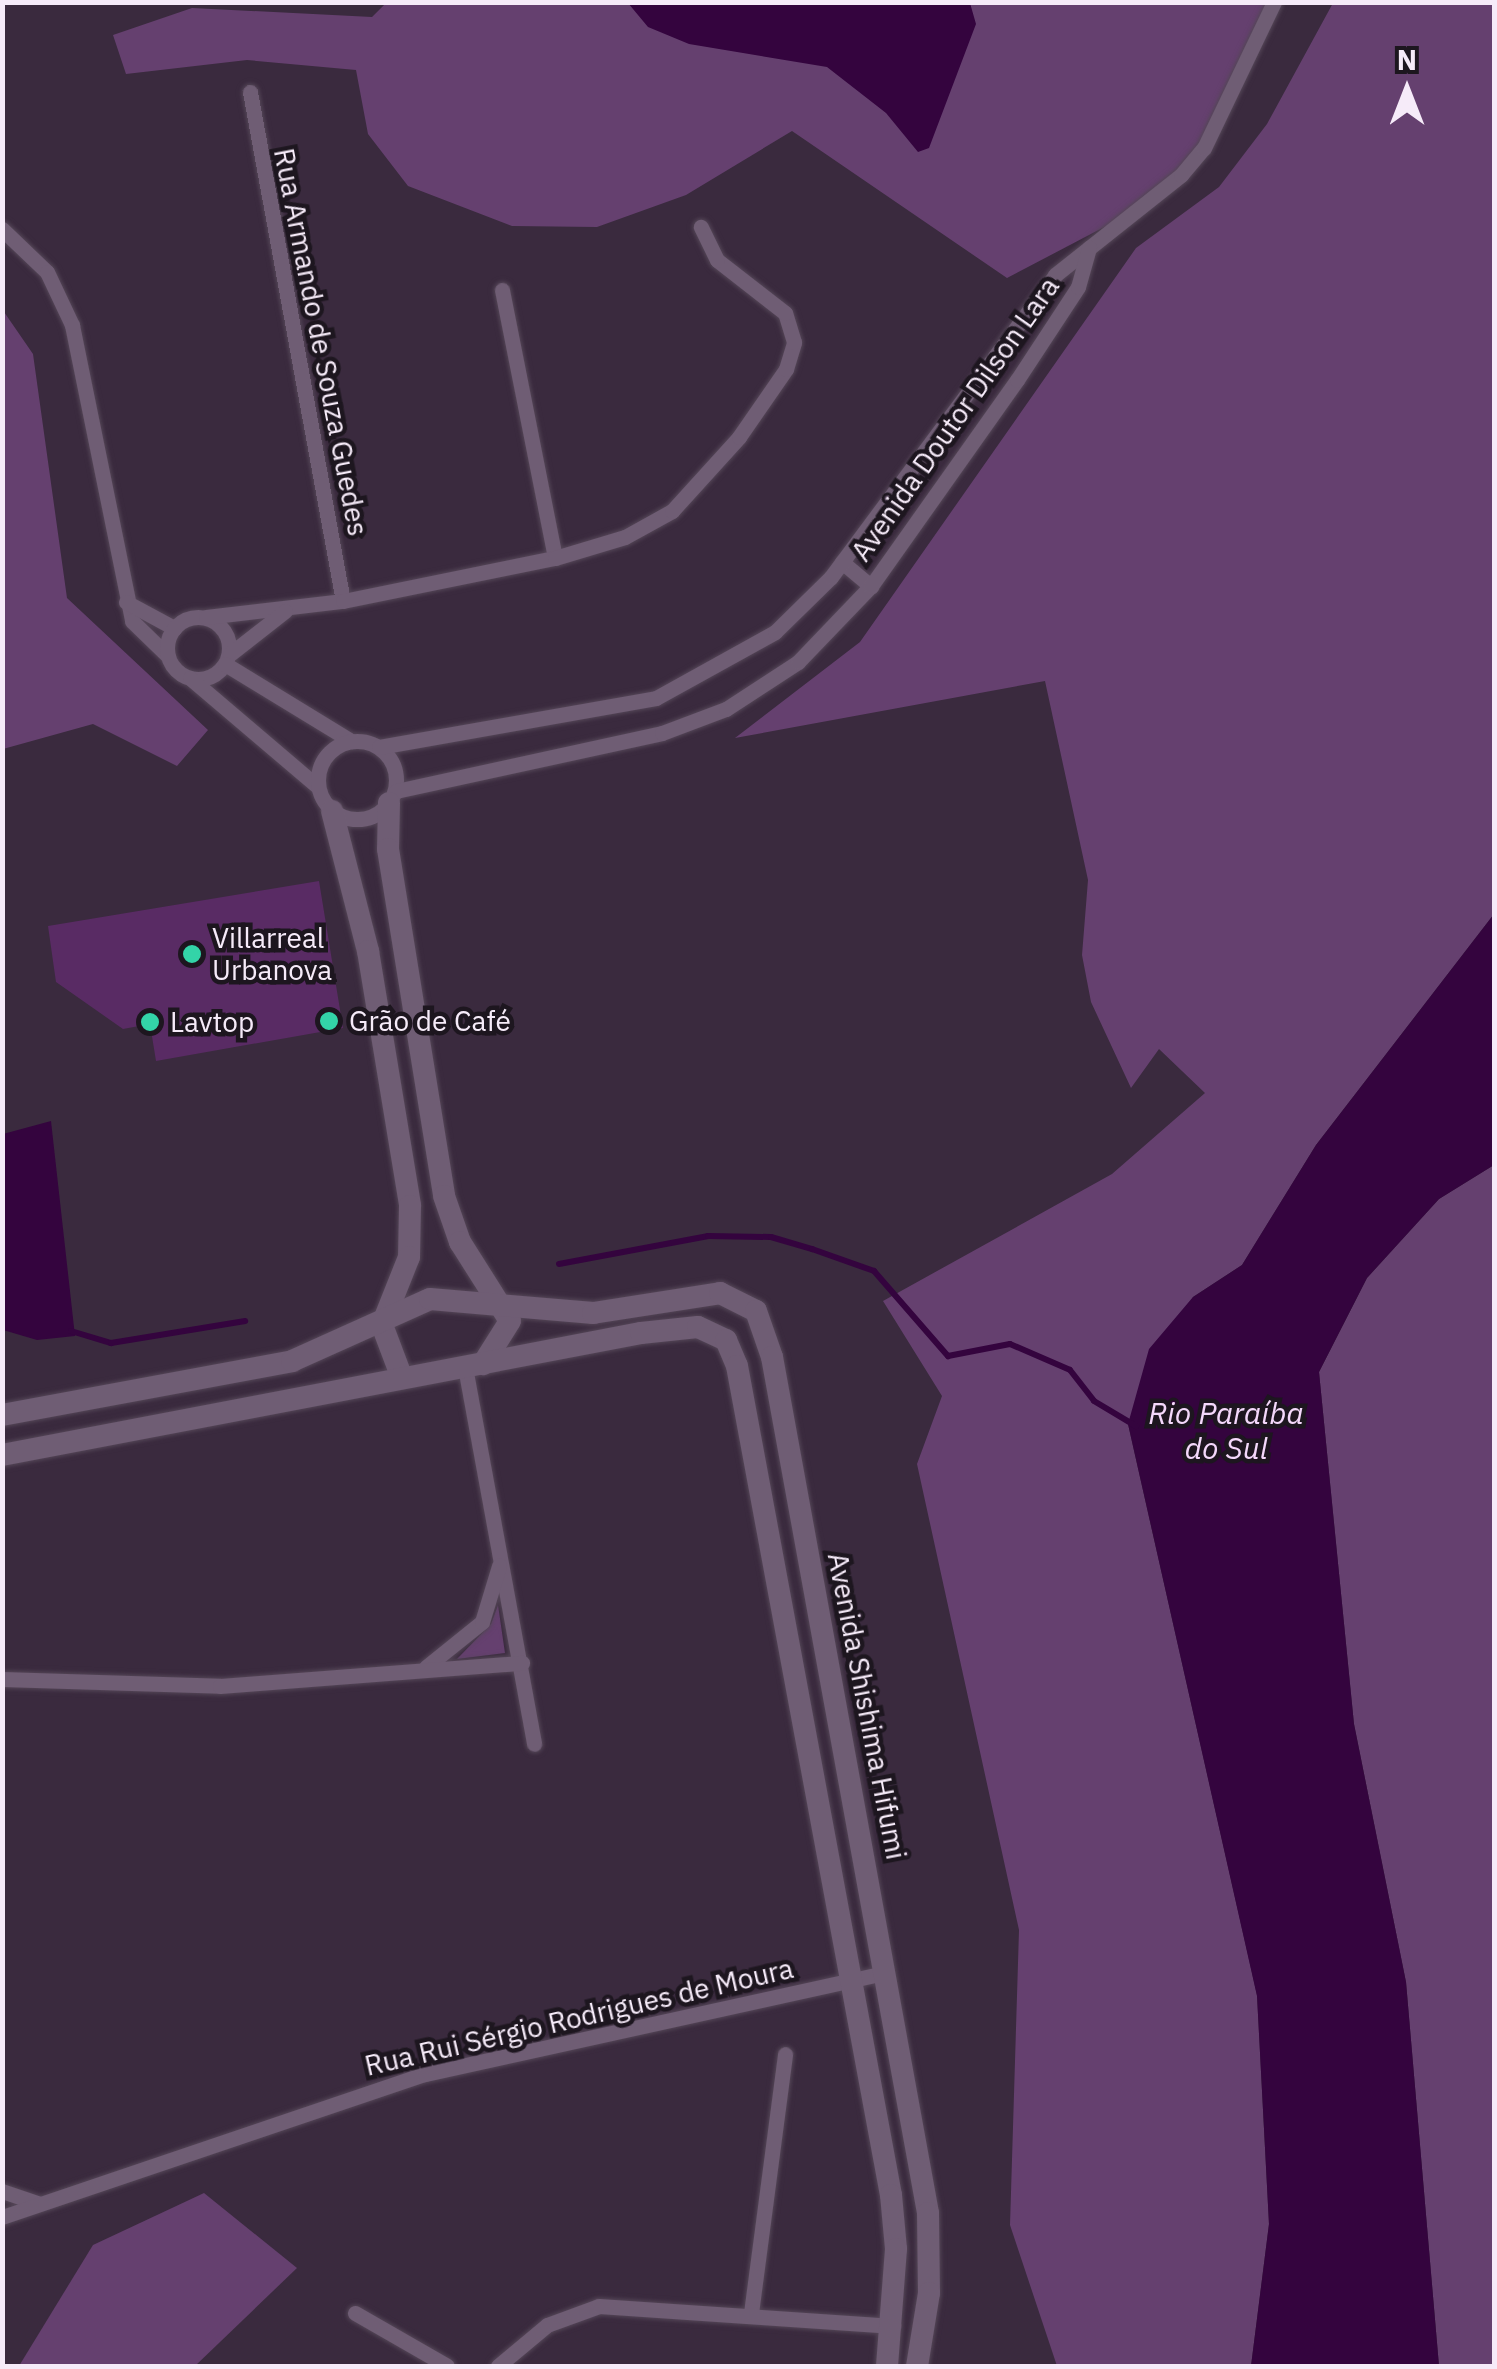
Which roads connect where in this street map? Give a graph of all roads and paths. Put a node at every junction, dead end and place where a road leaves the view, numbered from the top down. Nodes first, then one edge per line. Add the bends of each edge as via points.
1 (1274, 2) edge
2 (250, 92) dead end
3 (701, 227) dead end
4 (2, 228) edge
5 (1089, 248) junction
6 (502, 290) dead end
7 (555, 558) junction
8 (842, 562) junction
9 (871, 586) junction
10 (343, 601) junction
11 (126, 602) junction
12 (285, 611) junction
13 (206, 617) junction
14 (174, 628) junction
15 (168, 656) junction
16 (227, 659) junction
17 (190, 678) junction
18 (350, 741) junction
19 (379, 748) junction
20 (318, 787) junction
21 (392, 797) junction
22 (332, 811) junction
23 (505, 1300) junction
24 (374, 1322) junction
25 (474, 1365) junction
26 (402, 1378) junction
27 (2, 1415) edge
28 (2, 1455) edge
29 (500, 1557) junction
30 (522, 1663) junction
31 (419, 1671) junction
32 (2, 1680) edge
33 (534, 1744) dead end
34 (886, 1973) junction
35 (852, 1980) junction
36 (785, 2054) dead end
37 (2, 2191) edge
38 (39, 2204) junction
39 (2, 2217) edge
40 (355, 2314) dead end
41 (751, 2314) junction
42 (893, 2326) junction
43 (448, 2366) edge
44 (498, 2366) edge
45 (887, 2366) edge
46 (918, 2366) edge

1 - 5 street via 1204,148
2 - 10 street, Rua Armando de Souza Guedes
3 - 7 street via 717,260 785,313 791,360 718,465 672,511 626,537
4 - 11 street via 47,272 72,326
5 - 8 street, Avenida Doutor Dilson Lara via 1036,296
5 - 9 street, Avenida Doutor Dilson Lara via 1051,332
6 - 7 street
7 - 10 street
8 - 9 street
8 - 19 street, Avenida Doutor Dilson Lara via 776,632 678,690 543,723 398,738
9 - 21 street, Avenida Doutor Dilson Lara via 824,640 726,710 630,742
10 - 12 street
11 - 14 street
11 - 15 street via 142,636
12 - 13 street
12 - 16 street
13 - 14 street
13 - 16 street via 223,628
14 - 15 street
15 - 17 street
16 - 17 street via 210,677
16 - 18 street
17 - 20 street
18 - 19 street
18 - 20 street via 321,763
19 - 21 street via 394,766
20 - 22 street
21 - 22 street via 362,820
21 - 23 street via 388,849 444,1196 460,1242
22 - 24 street via 365,936 410,1206 409,1257
23 - 24 street, Avenida Shishima Hifumi via 430,1299
23 - 25 street via 510,1328
23 - 34 street, Avenida Shishima Hifumi via 594,1314 720,1293 739,1297 760,1317
24 - 26 street
24 - 27 street, Avenida Shishima Hifumi via 292,1362
25 - 26 street
25 - 29 street
25 - 35 street via 677,1328 711,1330 731,1348
26 - 28 street
29 - 30 street
29 - 31 street via 482,1622
30 - 31 street
30 - 33 street
31 - 32 street via 220,1686
34 - 35 street, Rua Rui Sérgio Rodrigues de Moura
34 - 46 street, Avenida Shishima Hifumi via 930,2238
35 - 38 street, Rua Rui Sérgio Rodrigues de Moura via 412,2077
35 - 42 street via 894,2222
36 - 41 street
37 - 38 street
38 - 39 street, Rua Rui Sérgio Rodrigues de Moura
40 - 43 street
41 - 42 street
41 - 44 street via 599,2306 548,2324
42 - 45 street

